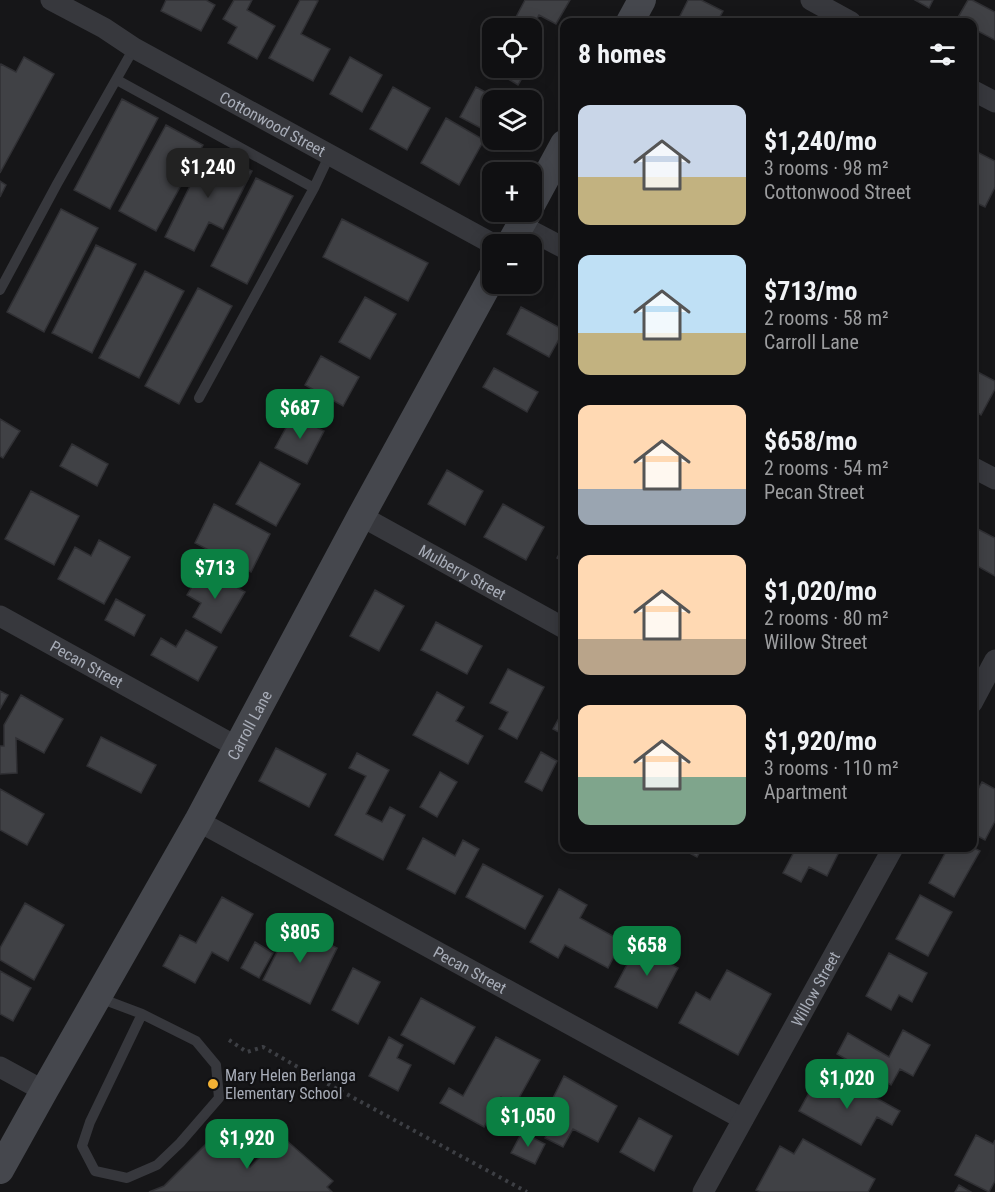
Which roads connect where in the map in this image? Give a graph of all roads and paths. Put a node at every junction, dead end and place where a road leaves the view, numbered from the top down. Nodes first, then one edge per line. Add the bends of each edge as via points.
1 (51, 0) edge
2 (642, 0) edge
3 (811, 0) edge
4 (632, 18) edge
5 (844, 18) edge
6 (134, 48) junction
7 (117, 80) junction
8 (977, 93) edge
9 (995, 102) edge
10 (560, 151) edge
11 (330, 154) junction
12 (542, 184) edge
13 (314, 188) junction
14 (524, 222) edge
15 (482, 238) edge
16 (560, 245) edge
17 (0, 290) edge
18 (483, 294) edge
19 (199, 398) dead end
20 (977, 470) edge
21 (995, 479) edge
22 (361, 516) junction
23 (0, 616) edge
24 (560, 626) edge
25 (995, 660) edge
26 (977, 694) edge
27 (237, 747) junction
28 (198, 821) junction
29 (891, 852) edge
30 (97, 997) junction
31 (142, 1014) junction
32 (228, 1040) dead end
33 (0, 1067) edge
34 (44, 1091) junction
35 (743, 1119) junction
36 (0, 1170) edge
37 (527, 1192) edge
38 (703, 1192) edge

1 - 6 street, Cottonwood Street
2 - 4 street
3 - 5 street
6 - 7 lane
6 - 11 street, Cottonwood Street
7 - 13 lane
7 - 17 lane
8 - 9 street
10 - 12 street
11 - 13 lane
11 - 15 street, Cottonwood Street
13 - 19 lane
14 - 16 street
18 - 22 street, Carroll Lane
20 - 21 street
22 - 24 street, Mulberry Street
22 - 27 street, Carroll Lane
23 - 27 street, Pecan Street
25 - 26 street
27 - 28 street, Carroll Lane
28 - 30 street, Carroll Lane
28 - 35 street, Pecan Street
29 - 35 street, Willow Street
30 - 31 lane
30 - 34 street, Carroll Lane
31 - 31 lane via 196,1041 216,1065 219,1098 157,1165 126,1178 95,1171 82,1146
32 - 37 path via 247,1052 263,1047
33 - 34 street
34 - 36 street, Carroll Lane
35 - 38 street, Willow Street

